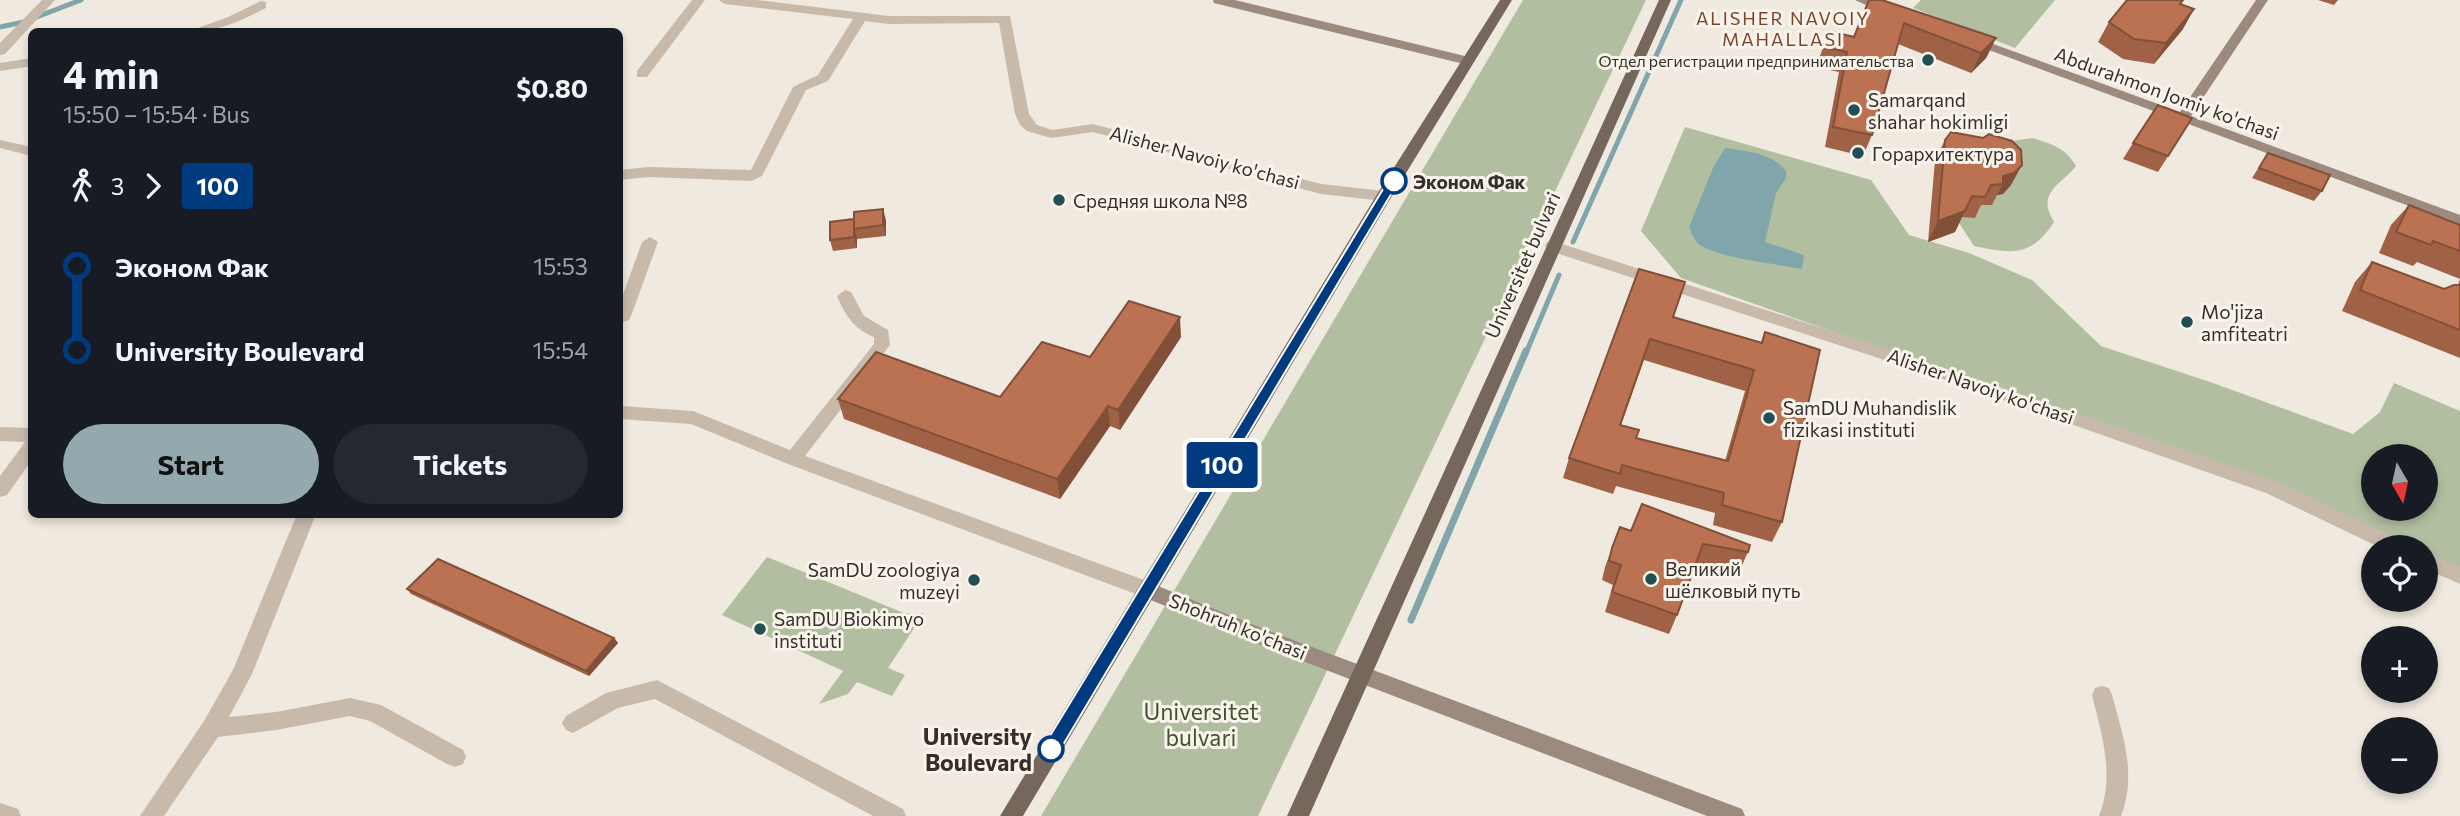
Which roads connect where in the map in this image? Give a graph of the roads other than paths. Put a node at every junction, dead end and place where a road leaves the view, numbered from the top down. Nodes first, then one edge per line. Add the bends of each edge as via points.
1 (49, 0) edge
2 (699, 0) edge
3 (725, 0) edge
4 (1219, 0) edge
5 (1506, 0) edge
6 (1665, 0) edge
7 (1861, 0) edge
8 (2262, 0) edge
9 (261, 5) dead end
10 (1902, 15) edge
11 (861, 16) junction
12 (29, 23) junction
13 (207, 28) edge
14 (0, 36) edge
15 (1960, 37) edge
16 (0, 51) edge
17 (1468, 61) junction
18 (28, 63) edge
19 (0, 67) edge
20 (642, 74) dead end
21 (2182, 119) junction
22 (0, 144) edge
23 (28, 151) edge
24 (623, 175) edge
25 (1384, 196) junction
26 (2460, 219) edge
27 (650, 242) dead end
28 (1553, 246) junction
29 (845, 296) dead end
30 (623, 316) edge
31 (623, 413) edge
32 (0, 434) edge
33 (28, 435) edge
34 (28, 452) edge
35 (794, 459) junction
36 (0, 490) edge
37 (305, 518) edge
38 (2372, 535) edge
39 (2438, 566) edge
40 (2460, 576) edge
41 (1148, 590) junction
42 (1362, 675) junction
43 (2102, 695) dead end
44 (573, 723) dead end
45 (212, 728) junction
46 (455, 757) dead end
47 (0, 813) edge
48 (9, 816) edge
49 (151, 816) edge
50 (895, 816) edge
51 (1011, 816) edge
52 (1298, 816) edge
53 (1734, 816) edge
54 (2110, 816) edge

1 - 12 street
2 - 20 street
3 - 11 street
4 - 17 main road
5 - 17 main road
6 - 28 main road, Universitet bulvari
7 - 10 main road
8 - 21 main road
9 - 13 street
11 - 24 street via 823,78 800,87 757,173
11 - 25 street, Alisher Navoiy ko'chasi via 1005,19 1022,114 1032,128 1051,134 1093,128 1321,189
12 - 14 street
12 - 16 street
15 - 21 main road, Abdurahmon Jomiy ko'chasi
17 - 25 main road
18 - 19 street
21 - 26 main road, Abdurahmon Jomiy ko'chasi
22 - 23 street
25 - 41 main road
27 - 30 street
28 - 38 street, Alisher Navoiy ko'chasi via 1961,379 2273,488
28 - 42 main road, Universitet bulvari
29 - 35 street via 855,318 882,334 882,345
31 - 35 street, Shohruh ko'chasi via 693,418
32 - 33 street
34 - 36 street
35 - 41 street, Shohruh ko'chasi
37 - 45 street via 242,674
39 - 40 street
41 - 42 main road, Shohruh ko'chasi
41 - 51 main road
42 - 52 main road, Universitet bulvari
42 - 53 main road, Shohruh ko'chasi
43 - 54 street via 2121,781
44 - 50 street via 614,700 657,689
45 - 46 street via 350,707 374,712
45 - 49 street
47 - 48 street

